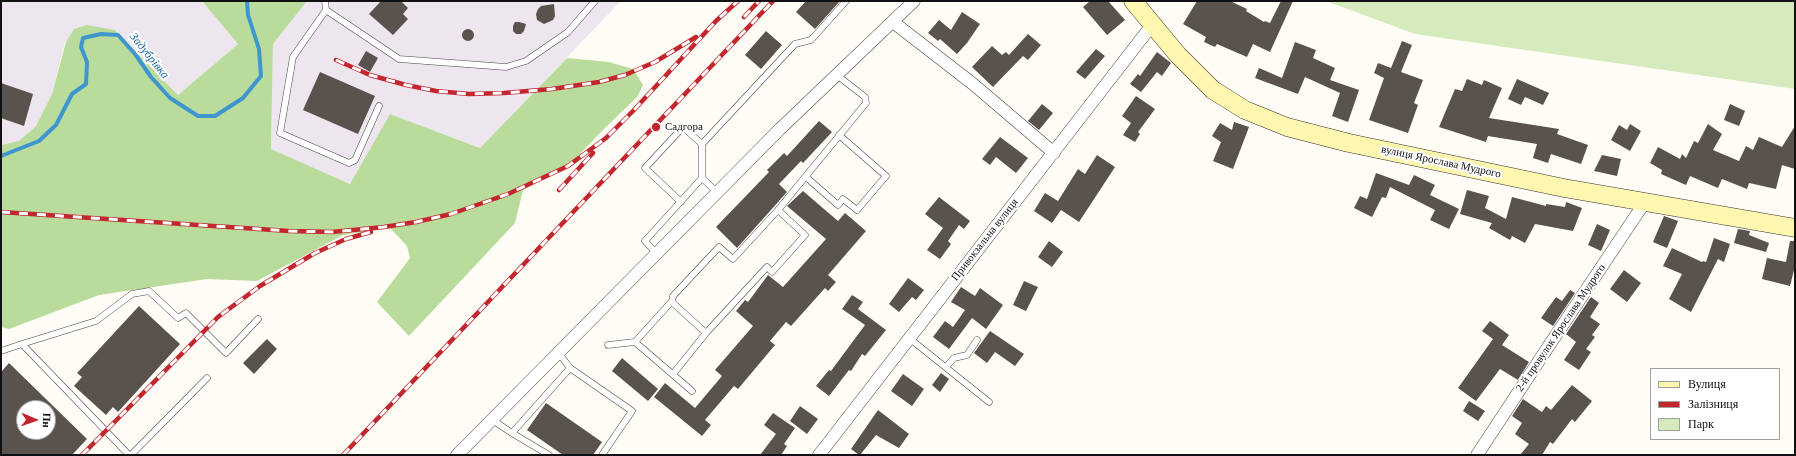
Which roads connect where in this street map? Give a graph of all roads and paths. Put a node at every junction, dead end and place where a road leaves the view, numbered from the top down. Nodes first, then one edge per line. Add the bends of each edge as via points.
1 (325, 1) edge
2 (595, 1) edge
3 (846, 1) edge
4 (914, 1) edge
5 (1133, 1) edge
6 (326, 10) junction
7 (893, 22) junction
8 (1152, 25) junction
9 (838, 76) junction
10 (379, 106) dead end
11 (839, 136) junction
12 (702, 144) junction
13 (1054, 153) junction
14 (806, 176) junction
15 (702, 178) junction
16 (718, 193) junction
17 (681, 202) junction
18 (1645, 202) junction
19 (778, 210) junction
20 (1795, 228) edge
21 (656, 253) junction
22 (672, 301) junction
23 (258, 319) dead end
24 (706, 333) junction
25 (909, 337) junction
26 (978, 340) dead end
27 (635, 342) junction
28 (22, 344) junction
29 (608, 345) dead end
30 (1, 351) edge
31 (558, 352) junction
32 (947, 366) junction
33 (570, 368) junction
34 (673, 374) junction
35 (206, 378) dead end
36 (692, 391) dead end
37 (989, 402) dead end
38 (491, 419) junction
39 (512, 433) junction
40 (130, 455) edge
41 (457, 455) edge
42 (549, 455) edge
43 (602, 455) edge
44 (819, 455) edge
45 (1477, 455) edge

1 - 6 lane
2 - 6 lane via 568,32 526,61 506,67 399,59
3 - 12 lane via 811,40 795,44
4 - 7 street
5 - 8 main road, вулиця Ярослава Мудрого
6 - 10 lane via 293,57 280,133 349,163 355,160
7 - 9 street
7 - 13 street via 973,84
8 - 13 street, Привокзальна вулиця
8 - 18 main road, вулиця Ярослава Мудрого via 1212,90 1245,110 1287,127 1349,143 1564,188
9 - 11 lane via 865,97 866,103
9 - 16 street via 780,129
11 - 14 lane
11 - 14 lane via 886,176 857,210 844,199 838,205
12 - 15 lane
12 - 17 lane via 683,127 645,168
13 - 25 street, Привокзальна вулиця
14 - 19 lane
15 - 16 lane
15 - 17 lane
16 - 21 street
17 - 21 lane via 644,241
18 - 20 main road, вулиця Ярослава Мудрого
18 - 45 street, 2-й провулок Ярослава Мудрого
19 - 22 lane via 733,259 719,247 673,296
19 - 24 lane via 805,235 772,272 767,267
21 - 31 street
22 - 24 lane
22 - 27 lane
23 - 28 lane via 226,353 186,313 178,318 149,291 132,294 96,321
24 - 34 lane
25 - 32 lane
25 - 44 street, Привокзальна вулиця
26 - 32 lane via 967,355 954,358
27 - 29 lane
27 - 34 lane
28 - 30 lane
28 - 40 lane
31 - 33 lane
31 - 38 street
32 - 37 lane
33 - 39 lane
33 - 43 lane via 632,411
34 - 36 lane
35 - 40 lane
38 - 39 lane
38 - 41 street
39 - 42 lane

